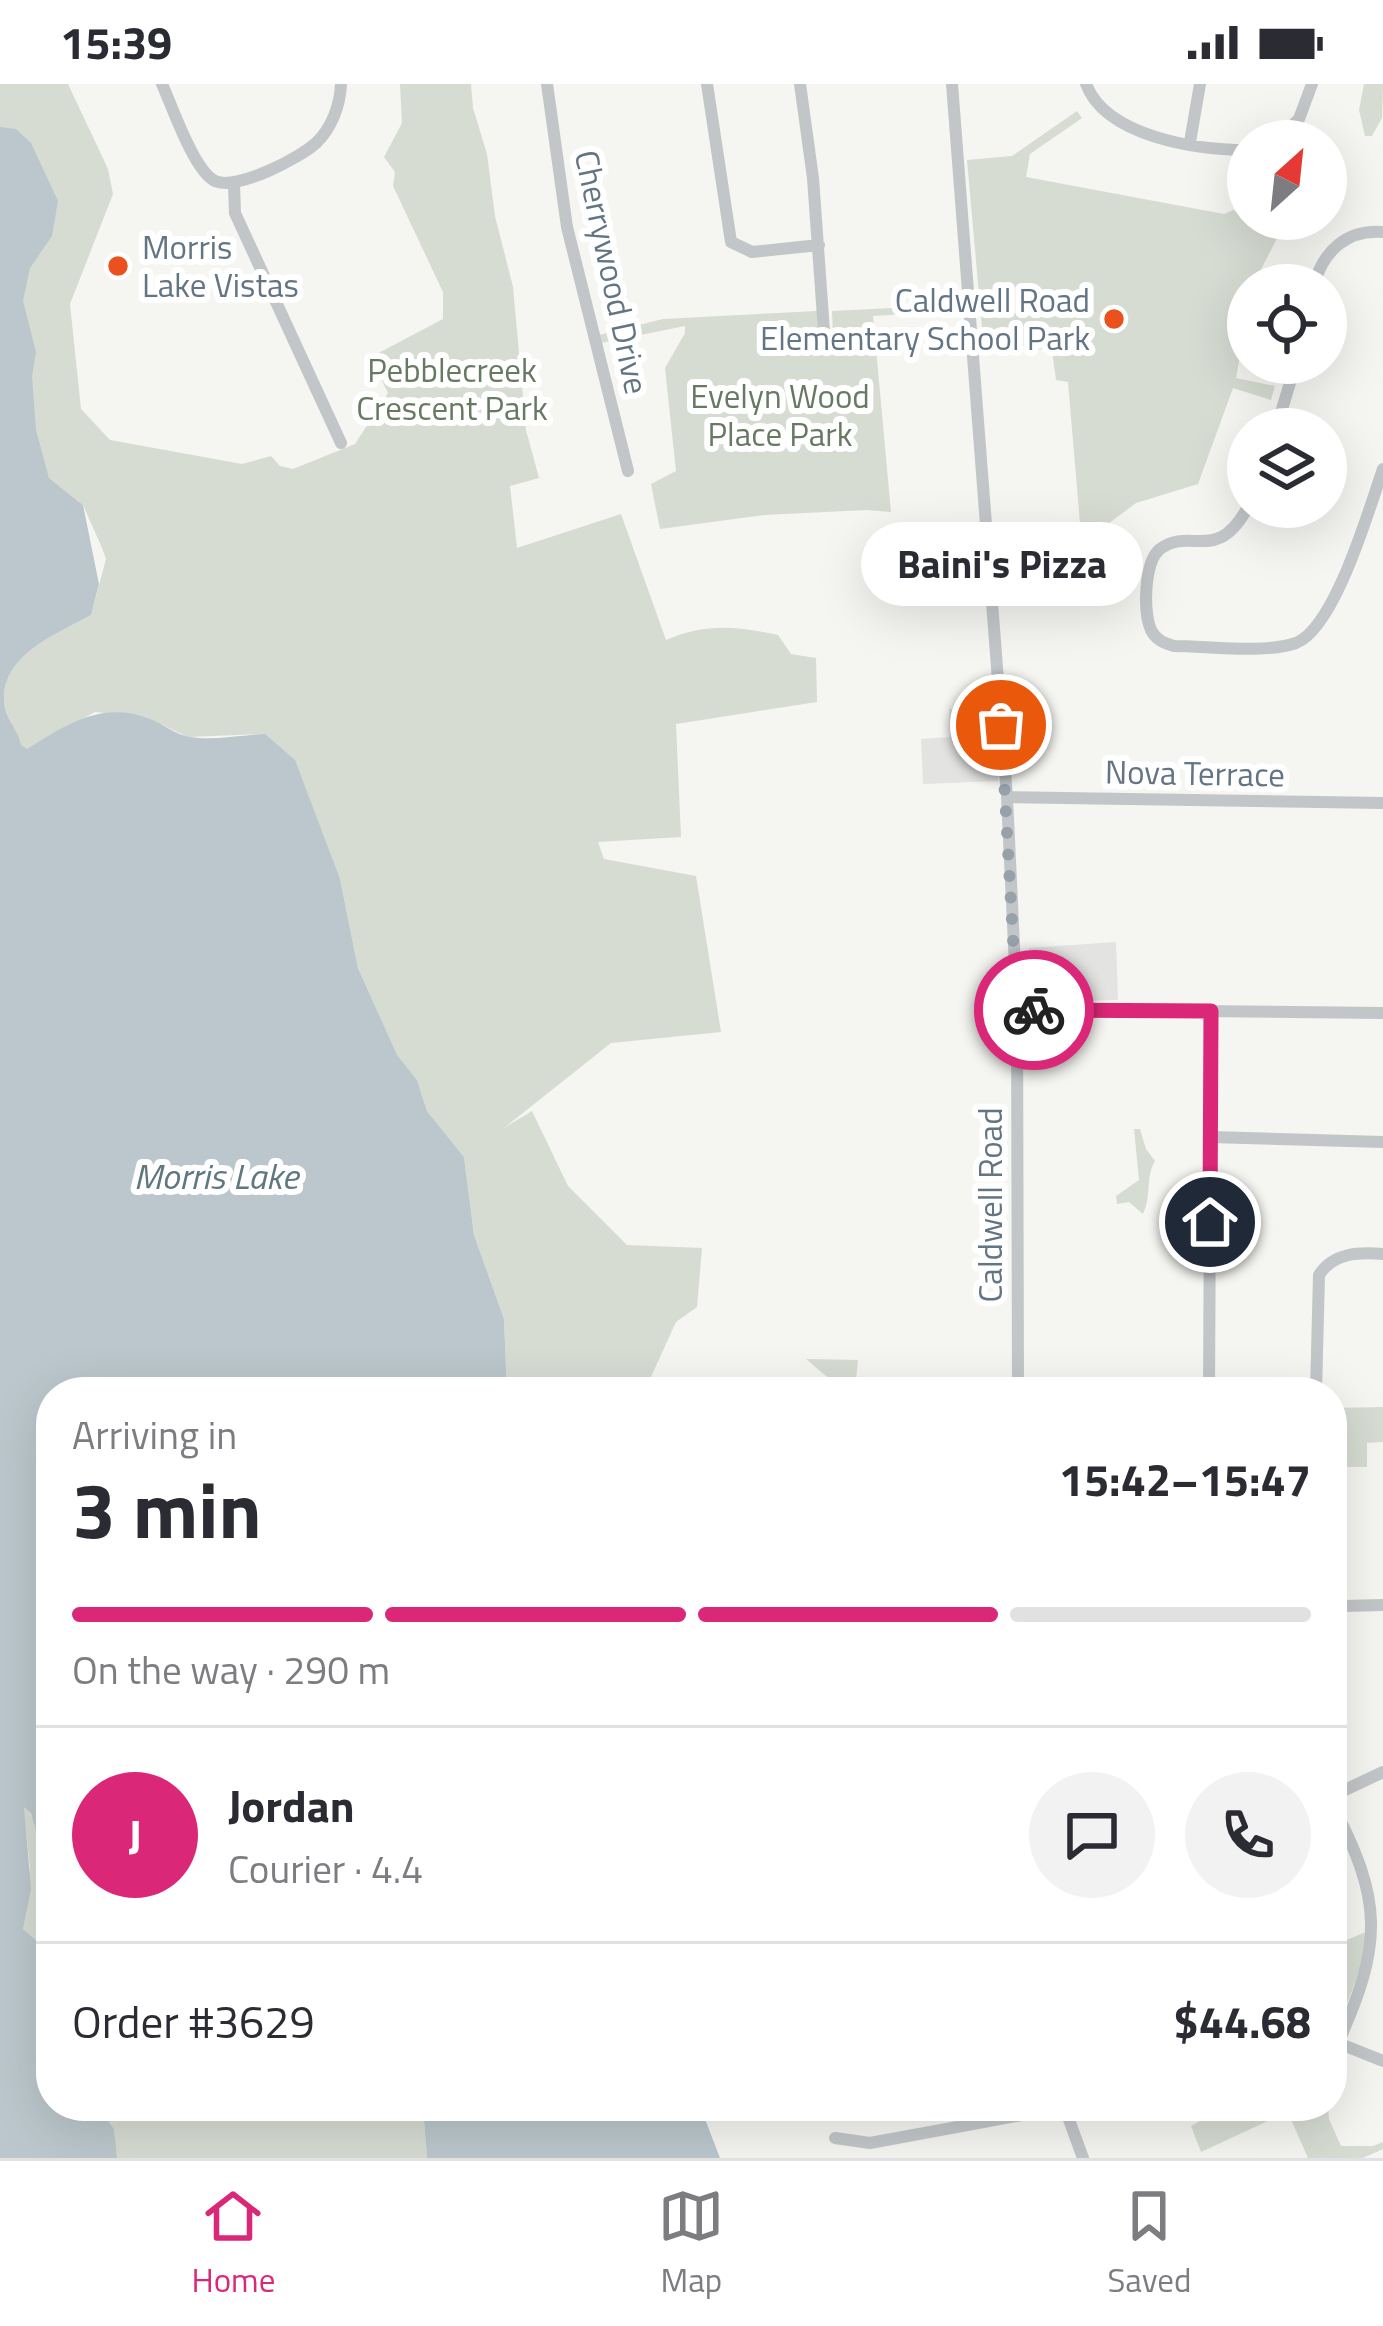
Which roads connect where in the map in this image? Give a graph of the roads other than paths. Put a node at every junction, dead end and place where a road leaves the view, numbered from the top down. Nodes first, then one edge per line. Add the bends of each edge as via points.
1 (162, 84) edge
2 (341, 84) edge
3 (547, 84) edge
4 (707, 84) edge
5 (800, 84) edge
6 (952, 84) edge
7 (1086, 84) edge
8 (1200, 84) edge
9 (1312, 84) edge
10 (1298, 120) edge
11 (1190, 142) junction
12 (1227, 147) edge
13 (234, 184) junction
14 (1383, 232) edge
15 (819, 245) junction
16 (1321, 264) edge
17 (825, 345) dead end
18 (340, 442) dead end
19 (1383, 469) edge
20 (628, 471) dead end
21 (1234, 528) edge
22 (1007, 797) junction
23 (1383, 803) edge
24 (1017, 1010) junction
25 (1211, 1011) junction
26 (1383, 1013) edge
27 (1210, 1137) junction
28 (1383, 1142) edge
29 (1383, 1254) edge
30 (1018, 1377) edge
31 (1209, 1377) edge
32 (1316, 1377) edge
33 (1383, 1605) edge
34 (1347, 1606) edge
35 (1383, 1772) edge
36 (1347, 1792) edge
37 (1347, 1835) edge
38 (1347, 2016) edge
39 (1347, 2047) edge
40 (1383, 2061) edge
41 (990, 2121) edge
42 (1071, 2121) edge
43 (835, 2138) dead end
44 (1083, 2158) edge

1 - 13 street via 201,169
2 - 13 street via 316,143
3 - 20 street, Cherrywood Drive via 567,227
4 - 15 street via 731,242 752,252
5 - 15 street
6 - 22 street, Caldwell Road
7 - 11 street via 1125,127
8 - 11 street
9 - 10 street
11 - 12 street
13 - 18 street via 235,213
14 - 16 street via 1341,242
15 - 17 street
19 - 21 street via 1328,614 1310,635 1281,646 1162,642 1148,613 1154,556
22 - 23 street, Nova Terrace
22 - 24 street, Caldwell Road
24 - 25 street
24 - 30 street, Caldwell Road
25 - 26 street
25 - 27 street
27 - 28 street
27 - 31 street
29 - 32 street via 1340,1257 1320,1272
33 - 34 street
35 - 36 street
37 - 38 street via 1367,1881 1374,1933
39 - 40 street
41 - 43 street via 870,2143
42 - 44 street

